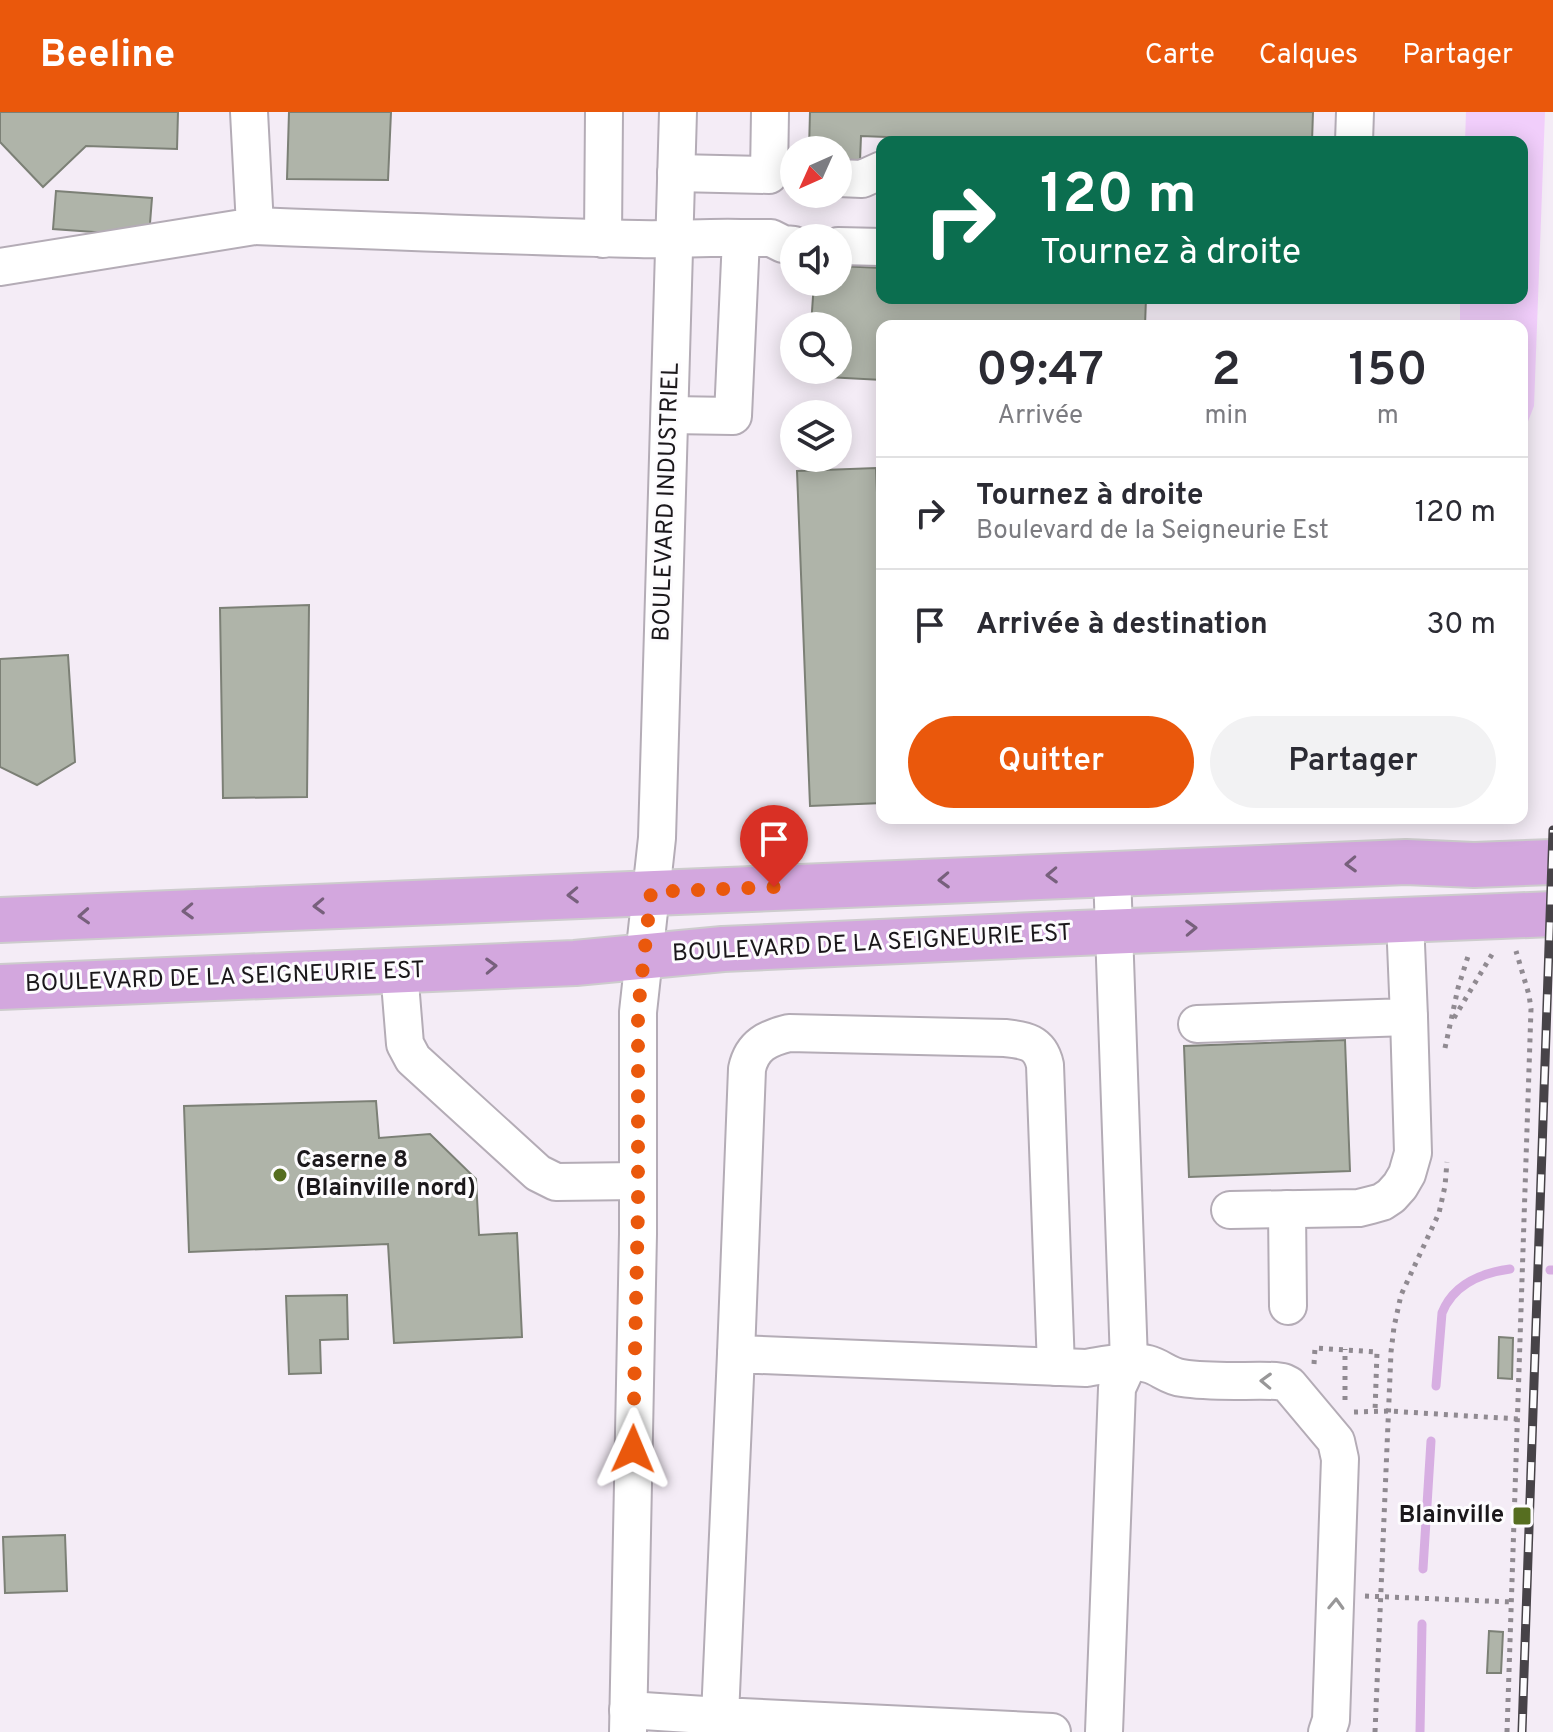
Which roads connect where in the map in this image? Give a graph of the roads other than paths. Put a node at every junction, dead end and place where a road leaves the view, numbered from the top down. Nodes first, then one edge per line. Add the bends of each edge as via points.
1 (249, 112) edge
2 (604, 112) edge
3 (678, 112) edge
4 (770, 112) edge
5 (1355, 112) edge
6 (1354, 136) edge
7 (780, 165) edge
8 (676, 173) junction
9 (876, 173) edge
10 (780, 176) edge
11 (852, 179) edge
12 (255, 226) junction
13 (741, 238) junction
14 (603, 239) junction
15 (674, 240) junction
16 (780, 242) edge
17 (852, 246) edge
18 (876, 247) edge
19 (0, 267) edge
20 (670, 415) junction
21 (1553, 862) edge
22 (1112, 873) junction
23 (651, 892) junction
24 (133, 914) junction
25 (1553, 914) edge
26 (18, 919) edge
27 (1405, 920) junction
28 (1113, 931) junction
29 (642, 958) junction
30 (399, 970) junction
31 (135, 981) junction
32 (18, 986) edge
33 (1409, 1017) junction
34 (1197, 1024) dead end
35 (638, 1181) junction
36 (1287, 1209) junction
37 (1230, 1210) dead end
38 (1288, 1306) dead end
39 (736, 1354) junction
40 (1129, 1362) junction
41 (1056, 1367) junction
42 (720, 1716) junction
43 (628, 1721) edge
44 (1052, 1732) edge
45 (1104, 1732) edge
46 (1327, 1732) edge

1 - 12 street
2 - 14 street
3 - 8 street, BOULEVARD INDUSTRIEL
4 - 7 street
5 - 6 street
8 - 10 street
8 - 15 street, BOULEVARD INDUSTRIEL
9 - 11 street
12 - 14 street
12 - 19 street
13 - 15 street
13 - 16 street
13 - 20 street via 733,416
14 - 15 street
15 - 20 street, BOULEVARD INDUSTRIEL
17 - 18 street
20 - 23 street, BOULEVARD INDUSTRIEL
21 -> 22 main road
22 -> 23 main road
22 - 28 street
23 -> 24 main road
23 - 29 street, BOULEVARD INDUSTRIEL
24 -> 26 main road
24 - 31 main road
25 - 27 main road, BOULEVARD DE LA SEIGNEURIE EST
26 - 32 main road
28 -> 27 main road, BOULEVARD DE LA SEIGNEURIE EST
27 - 33 street
28 - 29 main road, BOULEVARD DE LA SEIGNEURIE EST via 723,949
28 - 40 street
30 -> 29 main road, BOULEVARD DE LA SEIGNEURIE EST
29 - 35 street, BOULEVARD INDUSTRIEL
30 - 31 main road, BOULEVARD DE LA SEIGNEURIE EST
30 - 35 street via 405,1044 413,1059 538,1173 556,1182
31 - 32 main road, BOULEVARD DE LA SEIGNEURIE EST
33 - 34 street
33 - 36 street via 1413,1153 1400,1186 1391,1196 1359,1208
35 - 43 street, BOULEVARD INDUSTRIEL
36 - 37 street
36 - 38 street
39 - 41 street
39 - 41 street via 747,1069 753,1052 769,1038 789,1033 1005,1038 1030,1042 1045,1065
39 - 42 street
40 - 41 street
40 - 45 street via 1117,1388
46 -> 40 street via 1336,1602 1336,1441 1283,1382 1185,1378 1151,1364
42 - 43 street
42 - 44 street

